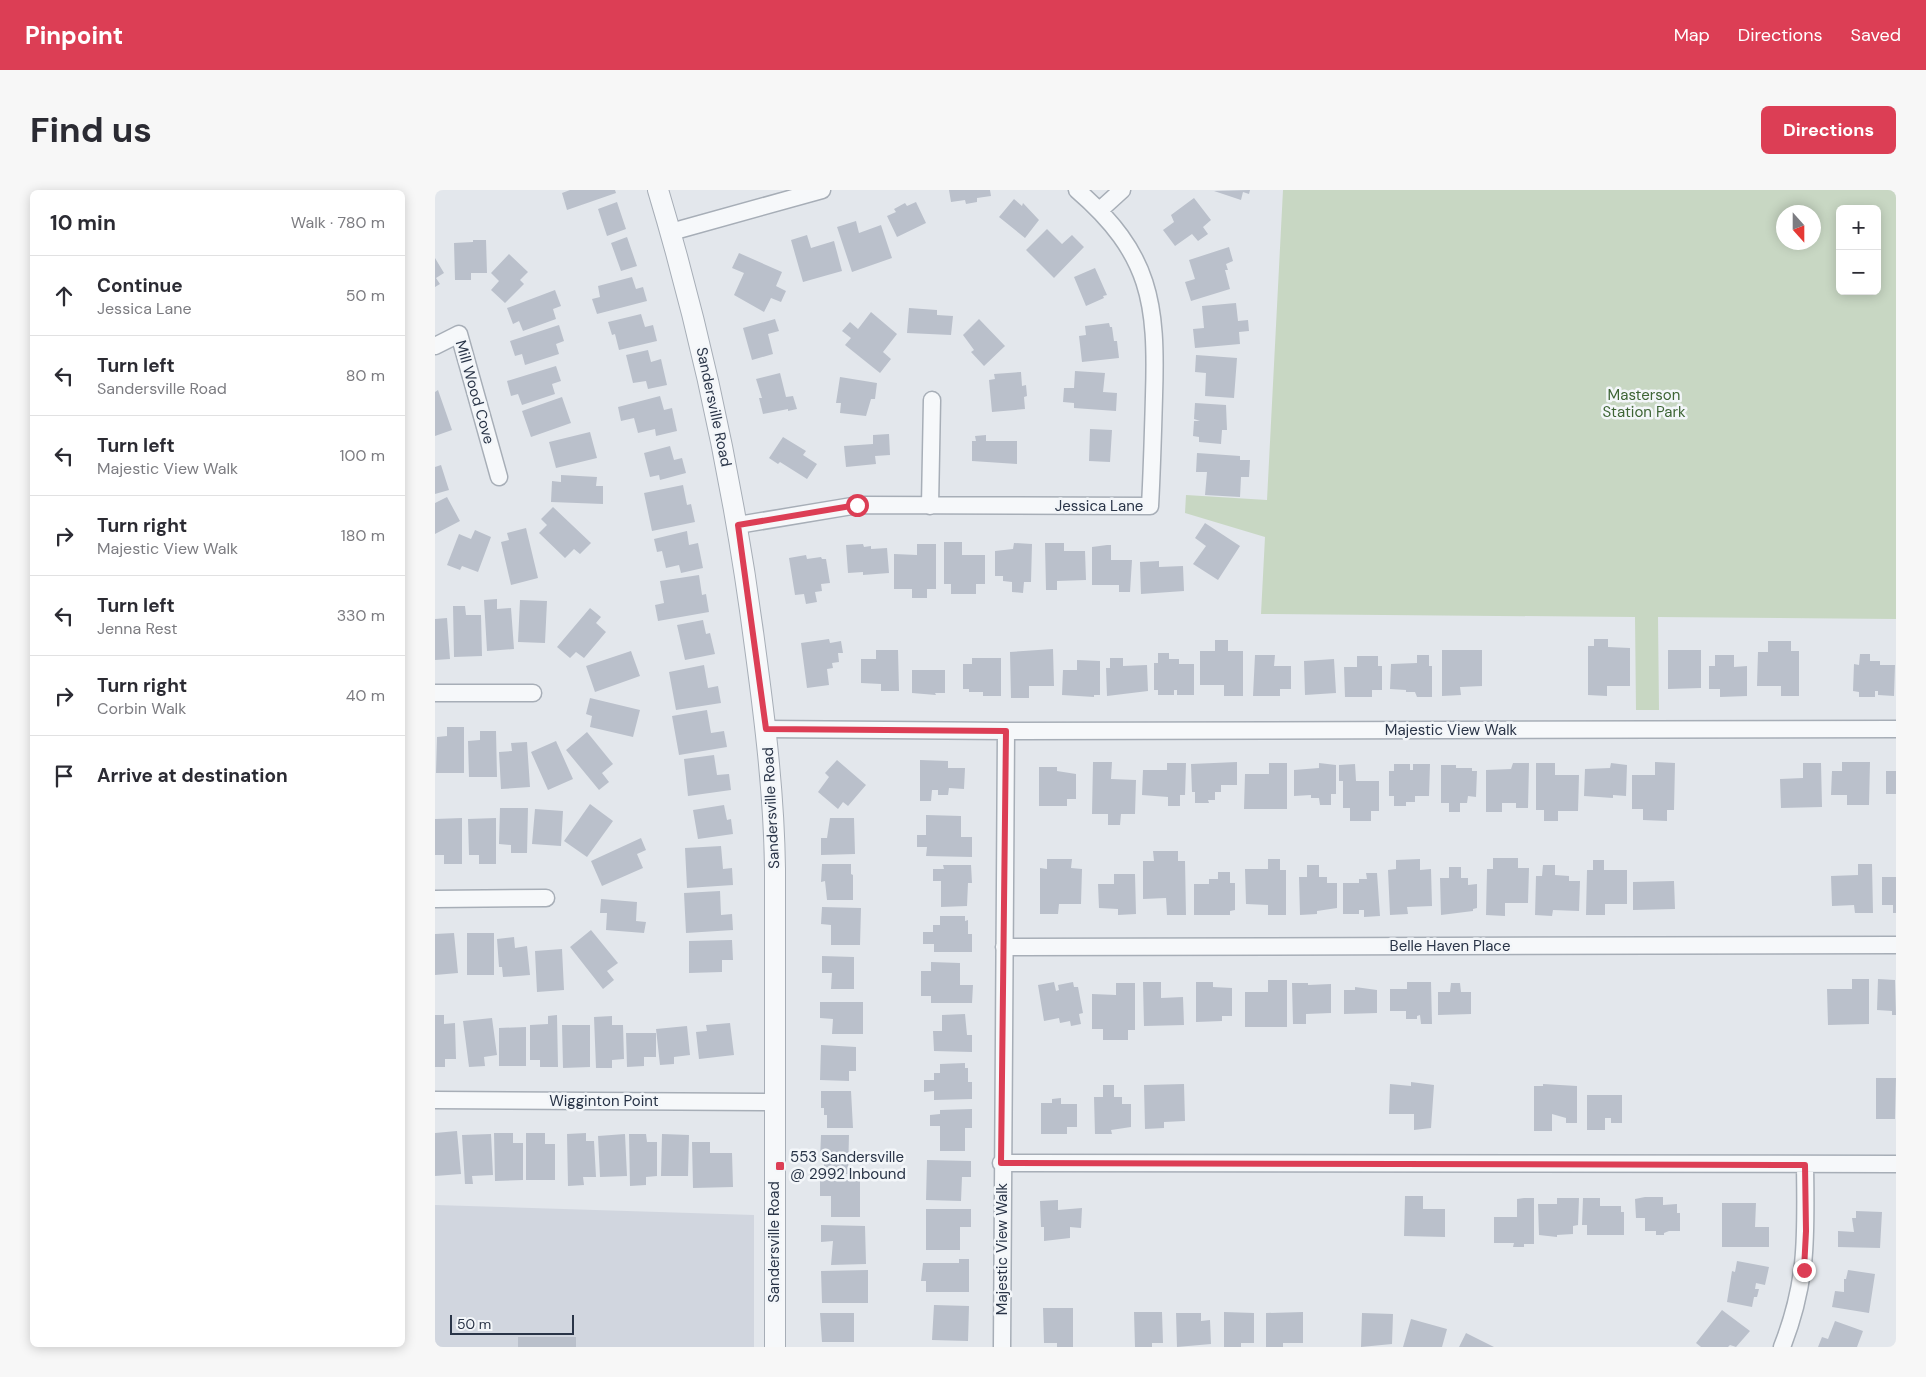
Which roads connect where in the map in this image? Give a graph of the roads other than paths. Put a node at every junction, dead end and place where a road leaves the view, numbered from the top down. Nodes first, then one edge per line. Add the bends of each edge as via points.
1 (658, 190) edge
2 (822, 190) edge
3 (1077, 190) edge
4 (1122, 190) edge
5 (1100, 210) junction
6 (671, 232) junction
7 (435, 346) edge
8 (932, 400) dead end
9 (499, 477) dead end
10 (931, 506) junction
11 (738, 525) junction
12 (435, 693) edge
13 (533, 693) dead end
14 (766, 729) junction
15 (1896, 729) edge
16 (1006, 731) junction
17 (546, 898) dead end
18 (435, 899) edge
19 (1896, 946) edge
20 (1003, 947) junction
21 (435, 1100) edge
22 (774, 1102) junction
23 (1001, 1163) junction
24 (1896, 1164) edge
25 (1805, 1165) junction
26 (775, 1347) edge
27 (1002, 1347) edge
28 (1782, 1347) edge

1 - 6 street, Sandersville Road
2 - 6 street
3 - 5 street, Jessica Lane
4 - 5 street
5 - 10 street, Jessica Lane via 1135,258 1153,314 1156,341 1150,506
6 - 11 street, Sandersville Road via 705,362
7 - 9 street, Mill Wood Cove via 459,334
8 - 10 street
10 - 11 street, Jessica Lane via 857,505
11 - 14 street, Sandersville Road
12 - 13 street
14 - 16 street, Majestic View Walk
14 - 22 street, Sandersville Road via 774,809
15 - 16 street, Majestic View Walk
16 - 20 street, Majestic View Walk
17 - 18 street
19 - 20 street, Belle Haven Place
20 - 23 street, Majestic View Walk
21 - 22 street, Wigginton Point
22 - 26 street, Sandersville Road
23 - 25 street
23 - 27 street, Majestic View Walk
24 - 25 street
25 - 28 street via 1804,1270 1795,1314

